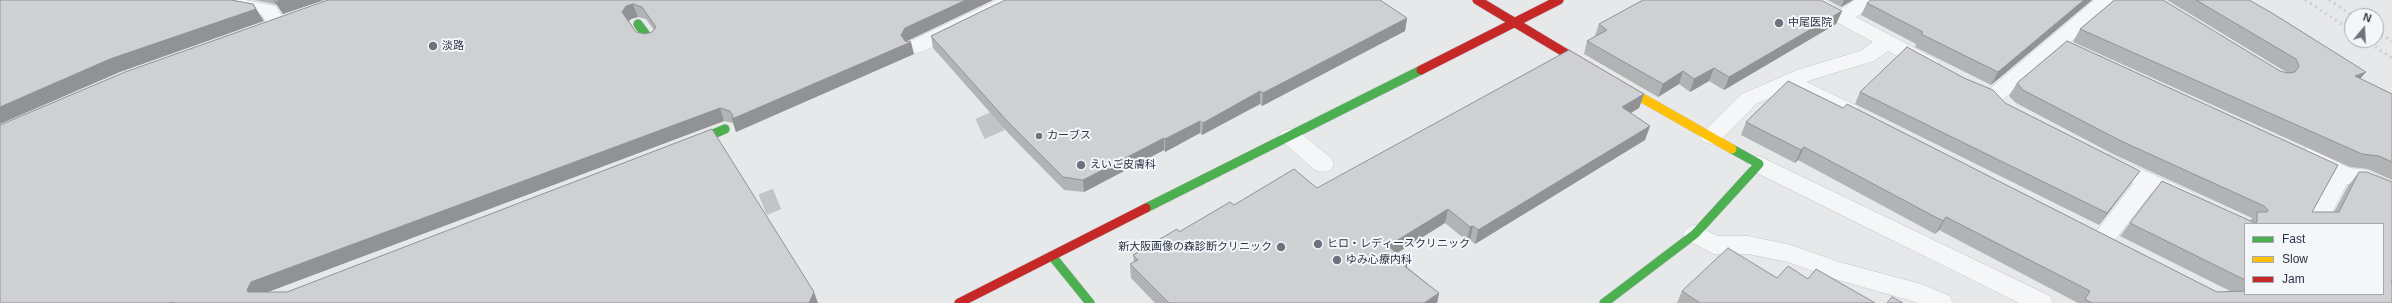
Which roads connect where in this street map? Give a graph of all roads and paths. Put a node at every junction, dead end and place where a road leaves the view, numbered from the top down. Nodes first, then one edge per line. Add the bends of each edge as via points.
1 (210, 0) edge
2 (1013, 0) edge
3 (1477, 0) edge
4 (1559, 0) edge
5 (1810, 0) edge
6 (1869, 0) edge
7 (2105, 0) edge
8 (1842, 17) junction
9 (1515, 22) junction
10 (638, 24) dead end
11 (277, 25) edge
12 (649, 39) edge
13 (1888, 42) junction
14 (2058, 43) junction
15 (915, 47) dead end
16 (2079, 53) edge
17 (1946, 73) edge
18 (1790, 81) junction
19 (1994, 99) edge
20 (1868, 120) edge
21 (726, 129) dead end
22 (1290, 136) junction
23 (1711, 137) junction
24 (2289, 147) edge
25 (680, 148) edge
26 (2090, 152) edge
27 (1323, 164) dead end
28 (1759, 164) junction
29 (2347, 176) junction
30 (2148, 181) junction
31 (2392, 191) edge
32 (2205, 208) edge
33 (2315, 223) edge
34 (2082, 229) edge
35 (1695, 234) junction
36 (2103, 239) junction
37 (2123, 250) edge
38 (1052, 256) junction
39 (959, 303) edge
40 (1090, 303) edge
41 (1604, 303) edge
42 (1942, 303) edge
43 (2040, 303) edge

1 - 11 street via 269,10
2 - 15 street
3 - 9 street
4 - 9 street
5 - 8 street
6 - 8 street
7 - 14 street
8 - 13 street
9 - 22 street
9 - 23 street via 1620,86
10 - 12 street
13 - 17 street
13 - 18 street via 1867,56
14 - 16 street
14 - 19 street
18 - 20 street
18 - 23 street via 1748,99
21 - 25 street
22 - 27 street
22 - 38 street
23 - 28 street
24 - 29 street
26 - 30 street
28 - 35 street
28 - 43 street
29 - 31 street via 2371,180
29 - 33 street via 2339,178
30 - 32 street
30 - 36 street
34 - 36 street
35 - 41 street
35 - 42 street via 1714,245 1748,245 1791,254 1835,270 1921,293
36 - 37 street
38 - 39 street
38 - 40 street

